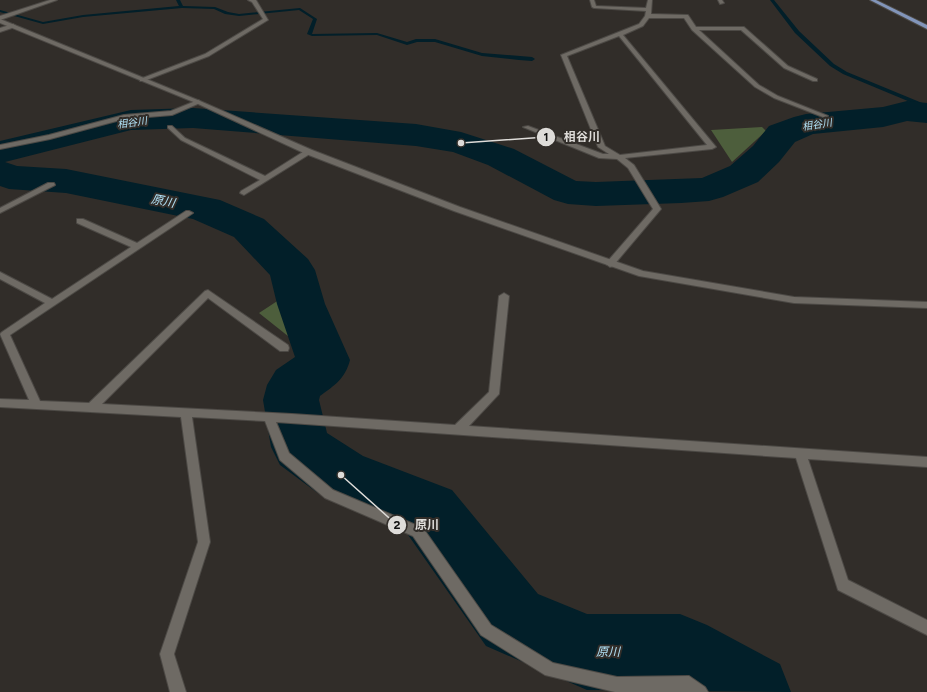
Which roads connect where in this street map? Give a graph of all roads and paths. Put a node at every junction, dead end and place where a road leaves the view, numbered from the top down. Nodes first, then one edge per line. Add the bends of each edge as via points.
1 (41, 0) edge
2 (55, 0) edge
3 (250, 0) edge
4 (592, 0) edge
5 (650, 0) edge
6 (872, 0) edge
7 (46, 3) junction
8 (649, 13) junction
9 (0, 19) edge
10 (13, 26) junction
11 (927, 27) edge
12 (694, 29) junction
13 (0, 30) edge
14 (620, 34) junction
15 (142, 80) junction
16 (815, 80) dead end
17 (198, 102) junction
18 (825, 116) dead end
19 (170, 127) dead end
20 (526, 128) dead end
21 (0, 147) edge
22 (309, 152) junction
23 (619, 157) junction
24 (265, 179) junction
25 (51, 184) dead end
26 (244, 193) dead end
27 (0, 211) edge
28 (189, 214) dead end
29 (80, 221) dead end
30 (138, 247) junction
31 (610, 264) junction
32 (0, 275) edge
33 (504, 296) dead end
34 (52, 303) junction
35 (927, 304) edge
36 (284, 348) dead end
37 (0, 403) edge
38 (37, 406) junction
39 (91, 408) junction
40 (186, 413) junction
41 (274, 417) junction
42 (456, 430) junction
43 (801, 454) junction
44 (927, 462) edge
45 (927, 628) edge
46 (178, 692) edge
47 (700, 692) edge

1 - 7 street
2 - 7 street
3 - 15 street via 254,1 266,19 207,55
4 - 8 street via 594,7
5 - 8 street
6 - 11 main road
7 - 9 street
8 - 12 street via 686,16
8 - 14 street via 641,25
9 - 10 street
10 - 13 street
10 - 15 street
12 - 16 street via 742,28 786,68
12 - 18 street via 757,86 776,97
14 - 23 street via 564,55 602,147
14 - 23 street via 712,147
15 - 17 street
17 - 21 street via 172,113 124,117 50,137
17 - 22 street
19 - 24 street via 183,139
20 - 23 street via 602,156
22 - 24 street
22 - 31 street
23 - 31 street via 631,167 657,209
24 - 26 street
25 - 27 street
28 - 30 street
29 - 30 street
30 - 34 street
31 - 35 street via 642,274 794,300
32 - 34 street
33 - 42 street via 494,394
34 - 38 street via 5,334
36 - 39 street via 208,293
37 - 38 street
38 - 39 street
39 - 40 street
40 - 41 street
40 - 46 street via 204,542 167,654
41 - 42 street
41 - 47 street via 284,456 329,494 418,532 486,630 550,670 617,686 689,684
42 - 43 street
43 - 44 street
43 - 45 street via 843,585

